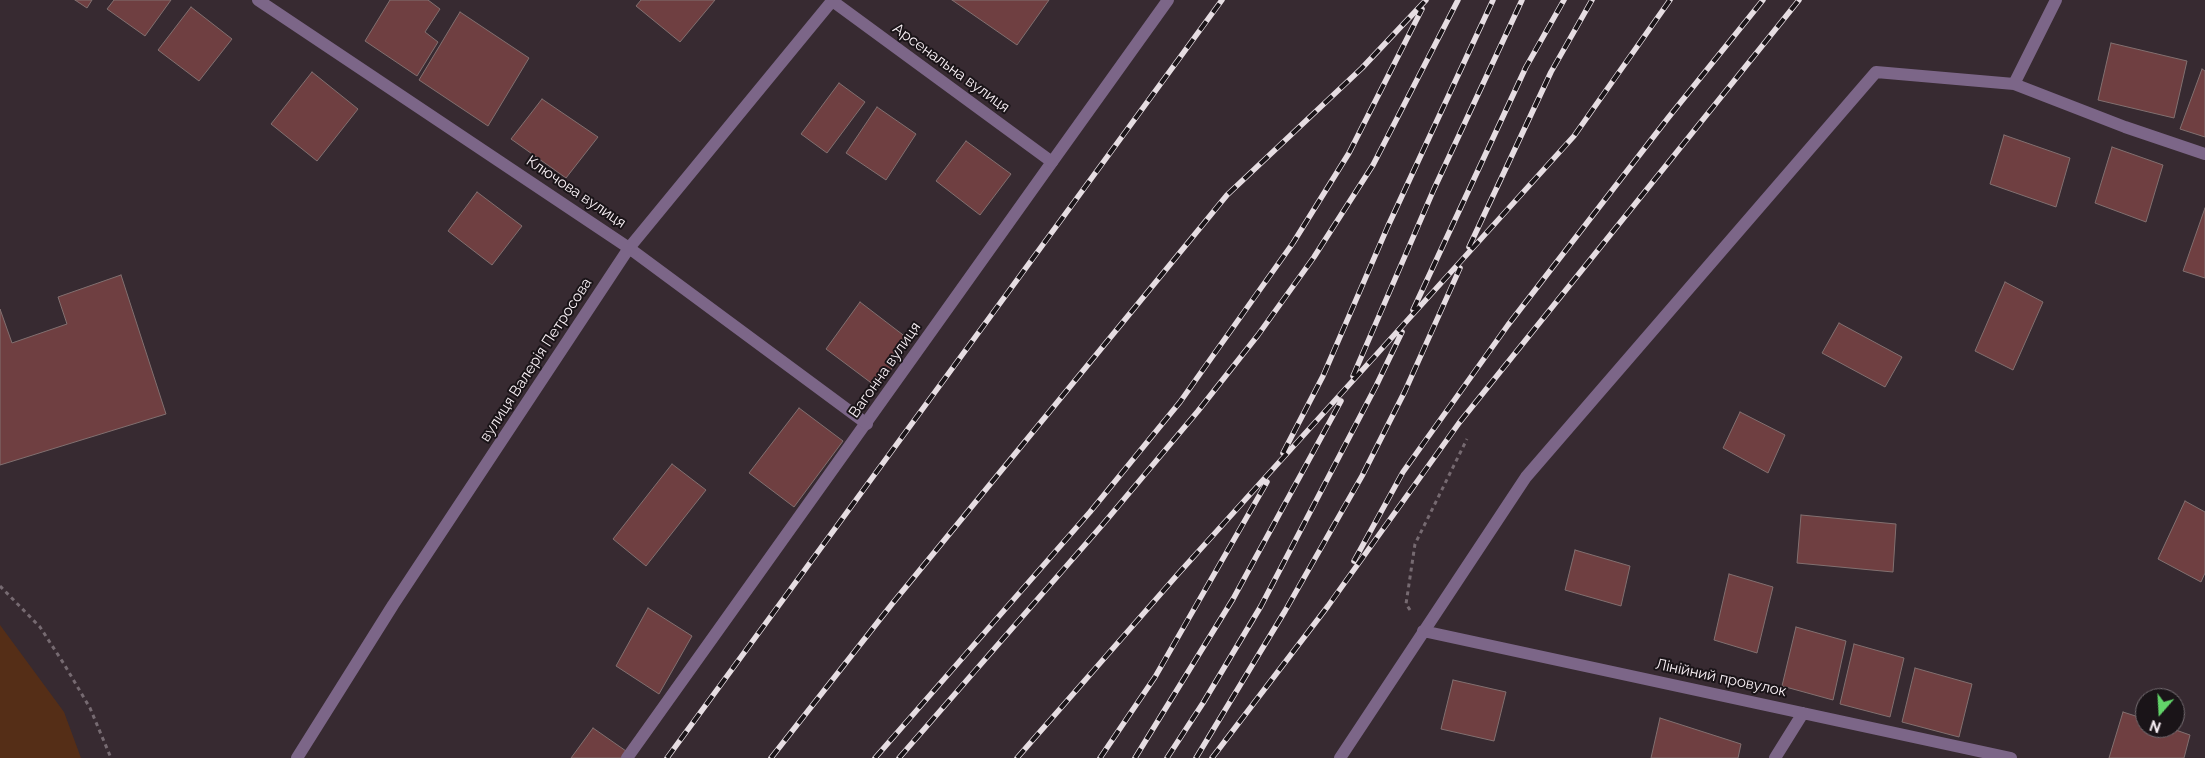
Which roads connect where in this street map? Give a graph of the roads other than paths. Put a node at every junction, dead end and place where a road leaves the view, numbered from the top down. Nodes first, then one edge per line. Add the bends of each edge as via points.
1 (258, 0) edge
2 (1168, 0) edge
3 (2056, 0) edge
4 (831, 1) edge
5 (2014, 84) junction
6 (2205, 154) edge
7 (1052, 162) junction
8 (629, 248) junction
9 (867, 424) junction
10 (1423, 631) junction
11 (1803, 712) junction
12 (296, 758) edge
13 (627, 758) edge
14 (1340, 758) edge
15 (1775, 758) edge
16 (2011, 758) edge

1 - 8 street, Ключова вулиця
2 - 7 street, Вагонна вулиця
3 - 5 street
4 - 7 street, Арсенальна вулиця
4 - 8 street, вулиця Валерія Петросова
5 - 6 street
5 - 10 street via 1876,72 1526,477
7 - 9 street, Вагонна вулиця
8 - 9 street, Ключова вулиця
8 - 12 street, вулиця Валерія Петросова
9 - 13 street, Вагонна вулиця
10 - 11 street, Лінійний провулок
10 - 14 street
11 - 15 street
11 - 16 street, Лінійний провулок

